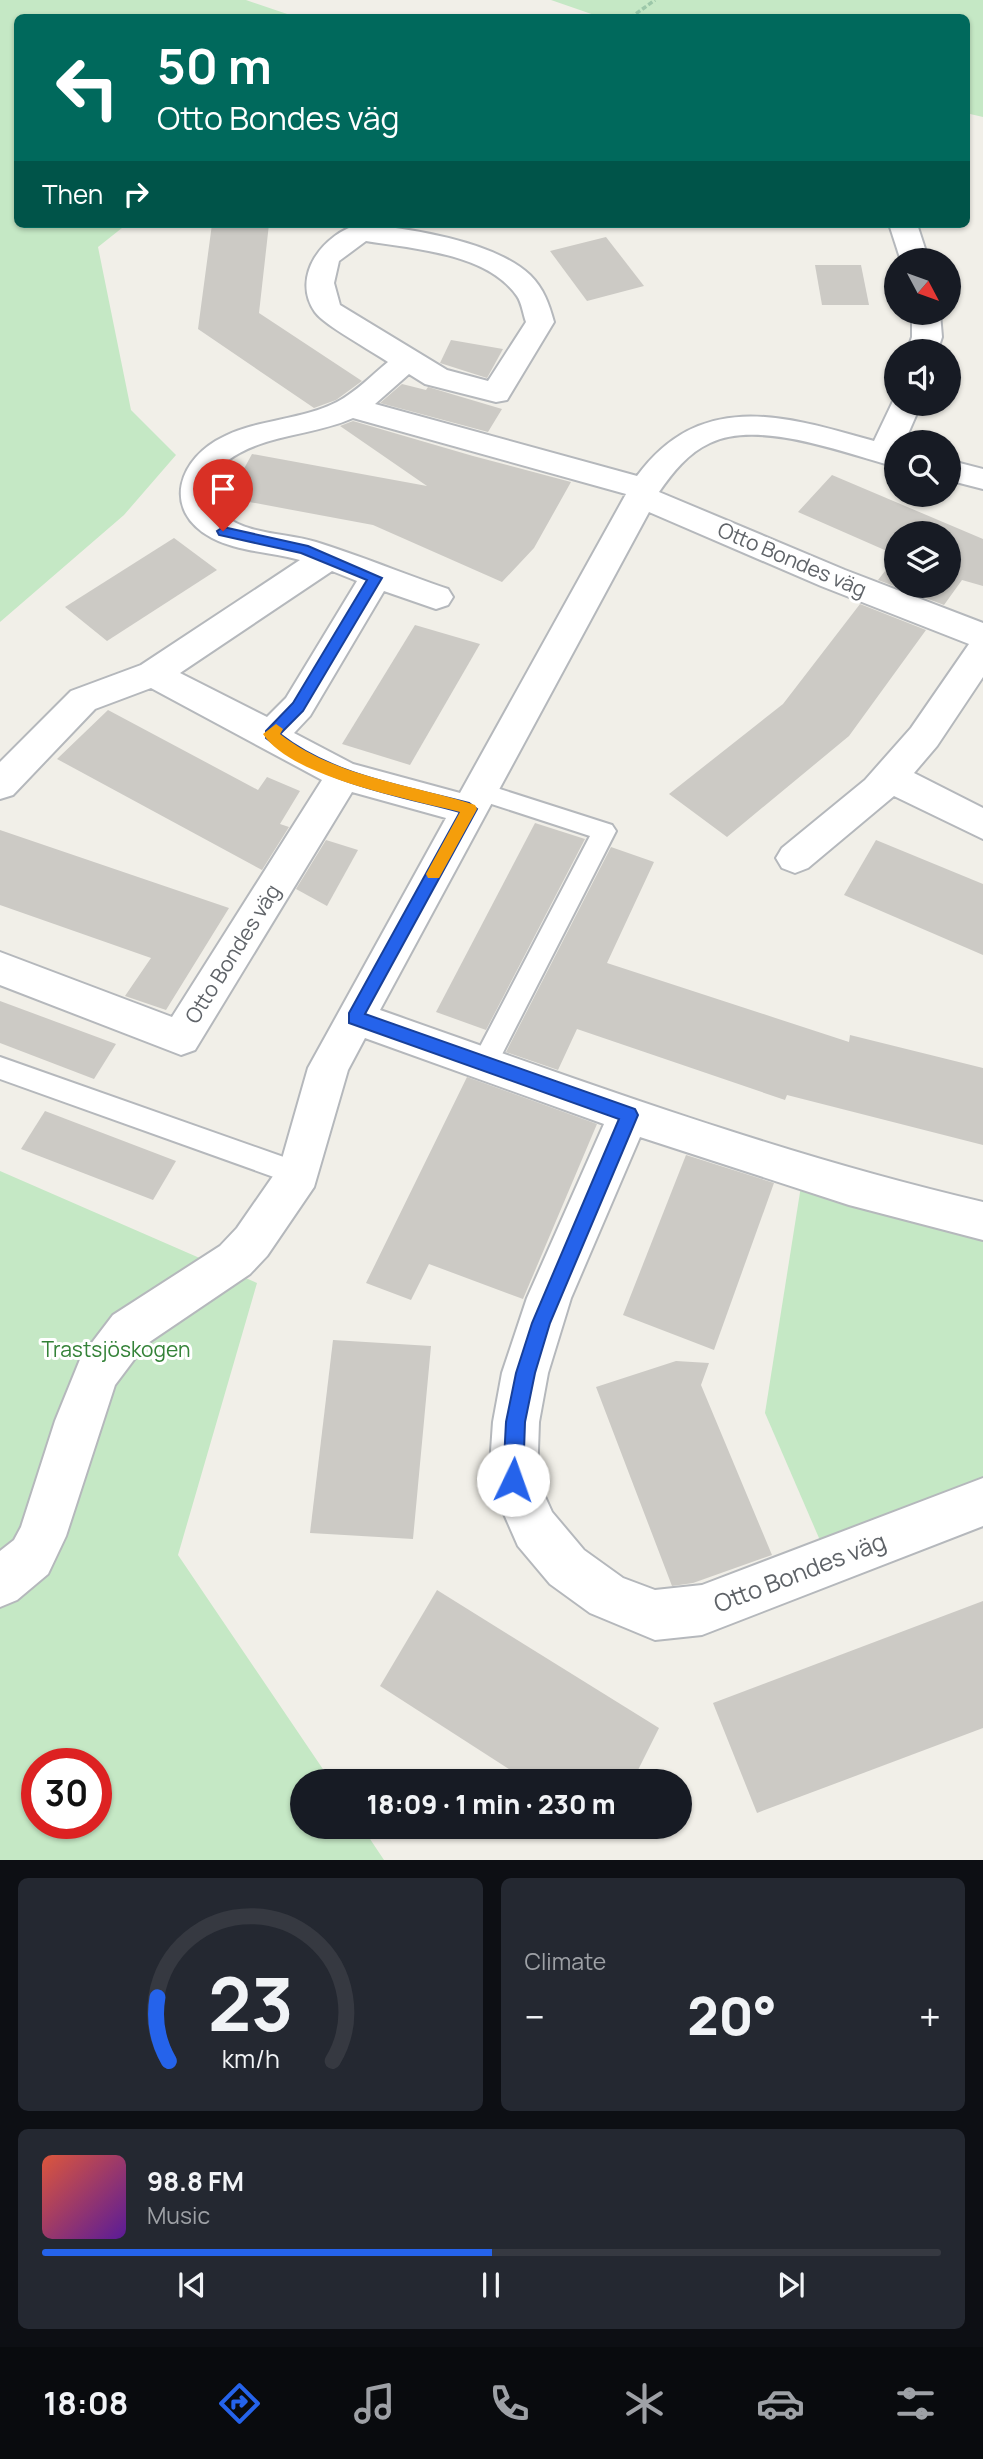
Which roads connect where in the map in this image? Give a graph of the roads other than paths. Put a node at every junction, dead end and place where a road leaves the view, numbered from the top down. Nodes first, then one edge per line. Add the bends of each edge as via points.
1 (362, 228) edge
2 (904, 228) edge
3 (911, 248) edge
4 (407, 361) junction
5 (351, 407) junction
6 (884, 454) edge
7 (961, 474) edge
8 (983, 479) edge
9 (643, 492) junction
10 (328, 558) junction
11 (375, 578) junction
12 (436, 597) dead end
13 (983, 636) edge
14 (983, 650) edge
15 (153, 674) junction
16 (271, 734) junction
17 (343, 776) junction
18 (890, 777) junction
19 (0, 785) edge
20 (474, 800) junction
21 (983, 825) edge
22 (795, 858) dead end
23 (0, 968) edge
24 (355, 1018) junction
25 (484, 1064) junction
26 (0, 1068) edge
27 (629, 1115) junction
28 (299, 1174) junction
29 (983, 1221) edge
30 (983, 1502) edge
31 (0, 1583) edge

1 - 4 street via 326,258 320,284 327,309
1 - 4 street via 473,256 509,273 531,295 540,322 496,393 436,377
2 - 3 street
4 - 5 street
5 - 9 street, Otto Bondes väg
5 - 10 street via 225,448 198,472 195,489 199,505 223,531
6 - 9 street via 776,427 739,427 703,434 681,447
7 - 8 street
9 - 13 street, Otto Bondes väg via 833,578
9 - 20 street
10 - 11 street
10 - 15 street
11 - 12 street
11 - 16 street via 298,707
14 - 18 street via 924,737
15 - 16 street
15 - 19 street via 83,700
16 - 17 street via 296,754
17 - 20 street
17 - 23 street, Otto Bondes väg via 181,1038
18 - 21 street
18 - 22 street
20 - 24 street
20 - 25 lane via 604,831
24 - 25 street
24 - 28 street via 328,1068
25 - 27 street
26 - 28 lane
27 - 29 street via 782,1165
27 - 30 street, Otto Bondes väg via 549,1298 525,1373 516,1422 513,1480 535,1529 568,1567 607,1596 655,1615 702,1610
28 - 31 street via 235,1260 129,1330 97,1371 42,1536 31,1557

